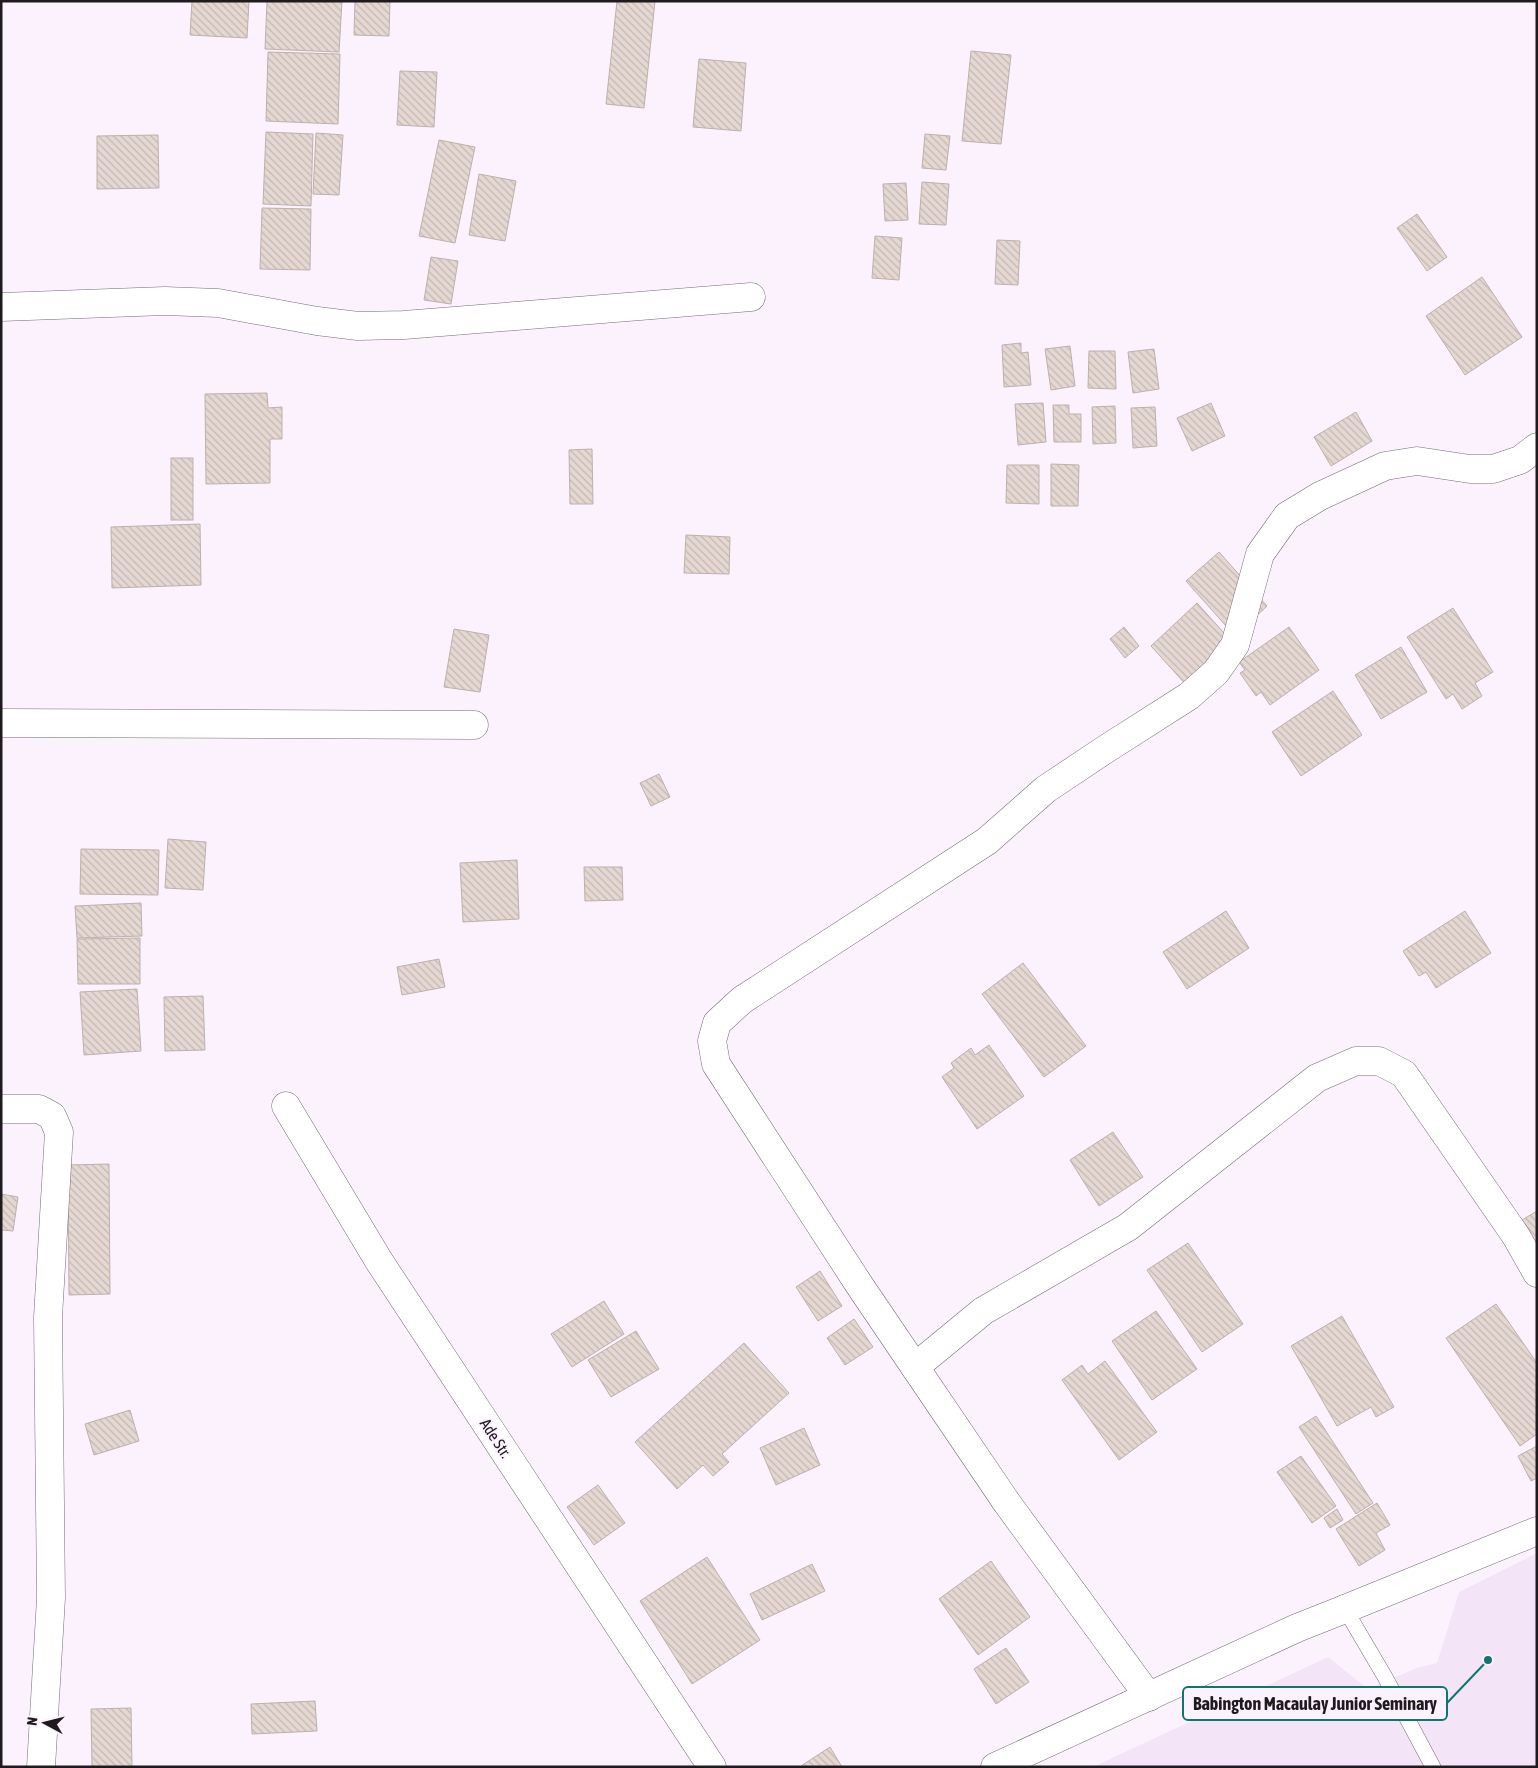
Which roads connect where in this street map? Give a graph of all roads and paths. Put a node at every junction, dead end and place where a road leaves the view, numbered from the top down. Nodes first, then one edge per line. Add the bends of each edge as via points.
1 (751, 298) dead end
2 (1, 307) edge
3 (1537, 446) edge
4 (1, 723) edge
5 (474, 725) dead end
6 (286, 1106) dead end
7 (1, 1110) edge
8 (1537, 1273) edge
9 (915, 1367) junction
10 (1537, 1531) edge
11 (1345, 1609) junction
12 (1150, 1697) junction
13 (41, 1767) edge
14 (712, 1767) edge
15 (995, 1767) edge
16 (1433, 1767) edge

1 - 2 street via 358,326 218,303 165,301
3 - 9 street via 1520,460 1493,469 1417,461 1385,466 1320,496 1287,516 1260,554 1235,645 1216,672 1189,696 1046,789 987,841 742,1000 718,1023 712,1041 716,1064
4 - 5 street
6 - 14 street, Ade Str. via 379,1262
7 - 13 street via 39,1109 52,1116 59,1132 48,1317 51,1598
8 - 9 street via 1516,1236 1404,1074 1379,1061 1356,1061 1317,1078 1128,1227 983,1311
9 - 12 street via 1007,1503
10 - 11 street
11 - 12 street
11 - 16 lane
12 - 15 street

